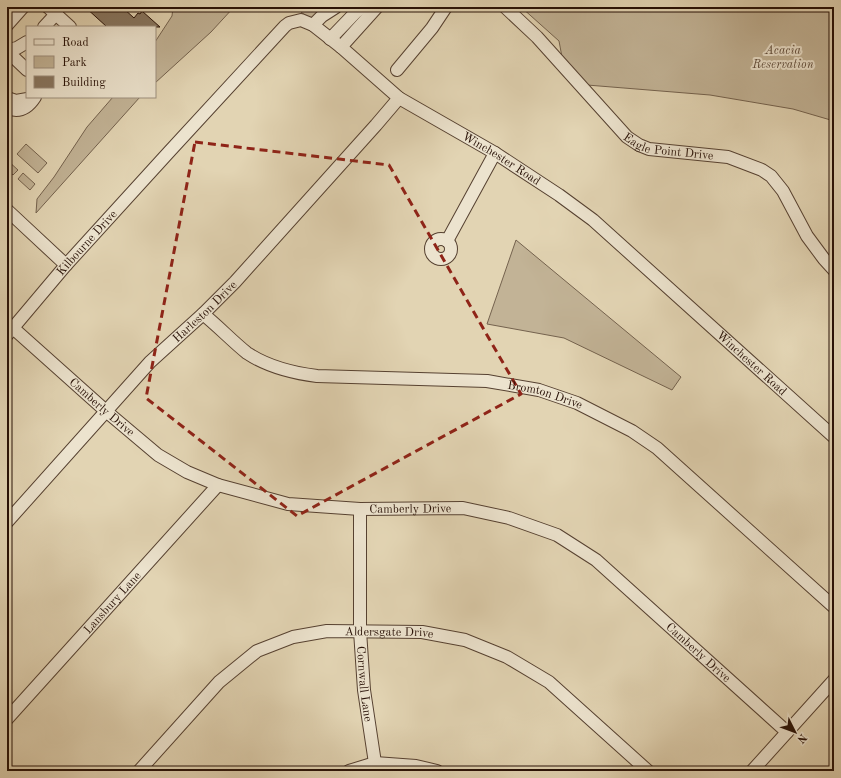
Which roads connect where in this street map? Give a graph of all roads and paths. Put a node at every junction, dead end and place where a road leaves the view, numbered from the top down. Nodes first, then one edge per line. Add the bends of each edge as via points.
1 (23, 7) edge
2 (336, 7) edge
3 (363, 7) edge
4 (377, 7) edge
5 (446, 7) edge
6 (505, 7) edge
7 (54, 9) edge
8 (7, 25) edge
9 (313, 25) junction
10 (45, 26) edge
11 (69, 26) edge
12 (330, 39) junction
13 (26, 43) edge
14 (341, 47) junction
15 (7, 50) edge
16 (26, 69) edge
17 (397, 70) dead end
18 (7, 98) edge
19 (34, 98) edge
20 (399, 98) junction
21 (7, 108) edge
22 (168, 153) joint
23 (495, 153) junction
24 (8, 214) edge
25 (447, 241) dead end
26 (66, 265) junction
27 (834, 270) edge
28 (203, 314) junction
29 (10, 331) edge
30 (107, 412) junction
31 (834, 437) edge
32 (218, 486) junction
33 (360, 509) junction
34 (7, 522) edge
35 (834, 607) edge
36 (360, 631) junction
37 (834, 680) edge
38 (7, 719) edge
39 (787, 732) junction
40 (375, 763) junction
41 (138, 771) edge
42 (349, 771) edge
43 (437, 771) edge
44 (648, 771) edge
45 (752, 771) edge

1 - 8 street
2 - 9 street
3 - 12 street
4 - 14 street
5 - 17 street
6 - 27 street, Eagle Point Drive via 537,37 627,137 639,145 649,149 728,157 771,176 783,191 807,236
7 - 10 street
7 - 11 street
9 - 12 street, Winchester Road
9 - 22 street, Winchester Road via 301,20 289,22
12 - 14 street, Winchester Road
13 - 15 street
14 - 20 street, Winchester Road
15 - 16 street
18 - 19 street via 16,101
19 - 21 street via 32,104 24,108
20 - 23 street, Winchester Road
20 - 28 street, Harleston Drive via 235,282
22 - 26 street, Kilbourne Drive
23 - 25 street
23 - 31 street, Winchester Road via 593,220
24 - 26 street
26 - 29 street, Kilbourne Drive
28 - 30 street, Harleston Drive via 150,362
28 - 35 street, Bromton Drive via 248,353 270,365 296,373 317,376 487,381 538,390 577,403 632,430 658,448
29 - 30 street, Camberly Drive
30 - 32 street, Camberly Drive via 158,455
30 - 34 street, Harleston Drive
32 - 33 street, Camberly Drive via 288,504
32 - 38 street, Lansbury Lane
33 - 36 street, Cornwall Lane
33 - 39 street, Camberly Drive via 463,508 509,518 557,535 596,560
36 - 40 street, Cornwall Lane via 364,690
36 - 41 street, Aldersgate Drive via 327,631 293,637 257,651 219,682
36 - 44 street, Aldersgate Drive via 422,632 465,640 507,656 549,682
37 - 39 street
39 - 45 street
40 - 42 street
40 - 43 street via 416,766

